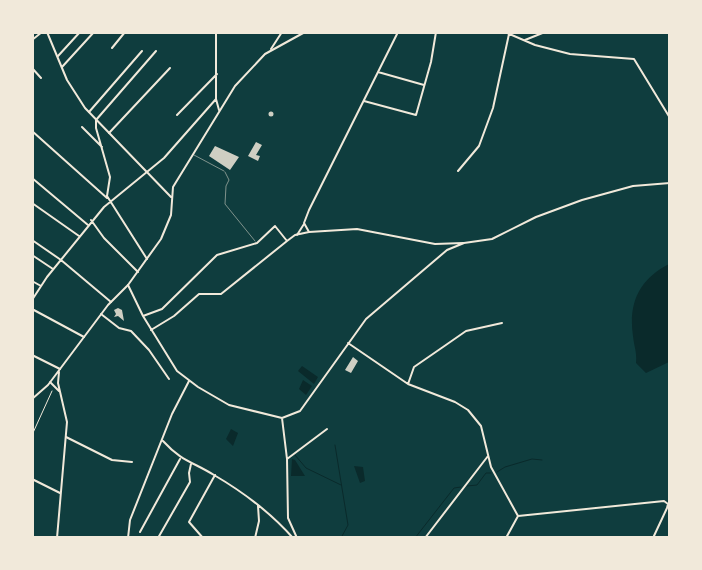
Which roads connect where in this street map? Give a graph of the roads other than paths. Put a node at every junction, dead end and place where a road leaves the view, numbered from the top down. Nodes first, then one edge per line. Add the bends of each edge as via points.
1 (42, 32) edge
2 (47, 32) edge
3 (80, 32) edge
4 (94, 32) edge
5 (126, 32) edge
6 (216, 32) edge
7 (282, 32) edge
8 (305, 32) edge
9 (398, 32) edge
10 (436, 32) edge
11 (505, 32) edge
12 (545, 32) edge
13 (509, 34) junction
14 (32, 40) edge
15 (524, 40) junction
16 (112, 48) dead end
17 (271, 49) junction
18 (142, 51) dead end
19 (156, 51) dead end
20 (57, 56) junction
21 (62, 67) junction
22 (32, 68) edge
23 (170, 68) dead end
24 (378, 72) junction
25 (217, 74) junction
26 (41, 78) dead end
27 (424, 84) junction
28 (216, 99) junction
29 (364, 101) junction
30 (219, 110) junction
31 (88, 112) junction
32 (177, 115) dead end
33 (670, 118) edge
34 (96, 120) junction
35 (82, 127) dead end
36 (32, 131) edge
37 (109, 133) junction
38 (102, 147) junction
39 (192, 154) junction
40 (224, 171) road end
41 (458, 171) dead end
42 (146, 172) junction
43 (32, 178) edge
44 (670, 183) edge
45 (171, 197) junction
46 (110, 201) junction
47 (32, 203) edge
48 (92, 220) junction
49 (304, 223) junction
50 (88, 225) junction
51 (309, 232) junction
52 (297, 235) junction
53 (79, 236) junction
54 (32, 240) edge
55 (287, 241) junction
56 (464, 243) junction
57 (32, 255) edge
58 (147, 259) junction
59 (60, 260) junction
60 (53, 269) junction
61 (138, 272) junction
62 (32, 281) edge
63 (128, 285) junction
64 (41, 286) junction
65 (32, 300) edge
66 (111, 302) junction
67 (32, 309) edge
68 (101, 314) junction
69 (143, 316) junction
70 (502, 323) dead end
71 (151, 330) junction
72 (84, 337) junction
73 (348, 343) junction
74 (32, 355) edge
75 (59, 370) junction
76 (169, 379) dead end
77 (51, 380) junction
78 (189, 380) junction
79 (58, 384) junction
80 (408, 384) junction
81 (52, 391) dead end
82 (60, 392) junction
83 (32, 399) edge
84 (282, 418) junction
85 (327, 429) dead end
86 (32, 435) edge
87 (66, 437) junction
88 (163, 441) junction
89 (488, 456) junction
90 (180, 458) junction
91 (288, 459) junction
92 (132, 462) dead end
93 (191, 464) junction
94 (215, 475) junction
95 (32, 479) edge
96 (60, 493) junction
97 (258, 506) junction
98 (518, 516) junction
99 (290, 522) junction
100 (284, 527) junction
101 (140, 532) dead end
102 (58, 538) edge
103 (128, 538) edge
104 (158, 538) edge
105 (203, 538) edge
106 (255, 538) edge
107 (295, 538) edge
108 (425, 538) edge
109 (506, 538) edge
110 (653, 538) edge

1 - 14 street
2 - 20 street
3 - 20 street
4 - 21 street
5 - 16 street
6 - 25 street
7 - 17 street
8 - 17 street
9 - 24 street
10 - 27 street
11 - 13 street
12 - 15 street
13 - 15 street
13 - 41 street via 490,116 478,146
15 - 33 street via 573,55 634,59
17 - 30 street via 242,77
18 - 31 street
19 - 34 street
20 - 21 street
21 - 31 street
22 - 26 street
23 - 37 street
24 - 27 street
24 - 29 street
25 - 28 street
25 - 32 street
27 - 29 street via 416,115
28 - 30 street
28 - 42 street via 164,158
29 - 49 street
30 - 39 street
31 - 34 street
34 - 37 street
34 - 38 street
35 - 38 street
36 - 46 street
37 - 42 street
38 - 46 street via 110,178 107,196
39 - 40 lane
39 - 45 street via 173,187
42 - 45 street
42 - 46 street
43 - 50 street
44 - 56 street via 633,186 582,200 536,217 492,239
45 - 58 street via 170,222
46 - 48 street
46 - 58 street
47 - 53 street
48 - 50 street
48 - 61 street via 104,238
49 - 51 street
49 - 52 street
50 - 53 street
51 - 52 street
51 - 56 street via 357,229 435,244
52 - 55 street
53 - 59 street
54 - 59 street
55 - 69 street via 275,226 257,243 217,255 162,310
55 - 71 street via 221,294 199,294 174,316
56 - 73 street via 447,250 366,320
57 - 60 street
58 - 61 street
59 - 60 street
59 - 66 street
60 - 64 street
61 - 63 street
62 - 64 street
63 - 66 street
63 - 69 street
64 - 65 street
66 - 68 street
67 - 72 street
68 - 72 street
68 - 76 street via 113,325 131,331
69 - 71 street
70 - 80 street via 466,332 443,346 414,367
71 - 78 street via 167,358
72 - 75 street
73 - 80 street
73 - 84 street via 300,411
74 - 75 street
75 - 77 street
75 - 79 street
77 - 79 street
77 - 82 street
77 - 83 street
78 - 84 street via 230,405
78 - 88 street
79 - 82 street
80 - 89 street via 468,410 481,426
81 - 86 street
82 - 87 street via 66,411
84 - 91 street
85 - 91 street
87 - 92 street via 112,460
87 - 96 street
88 - 90 street
88 - 103 street via 130,520
89 - 98 street
89 - 108 street
90 - 93 street
90 - 101 street
91 - 99 street
93 - 94 street
93 - 104 street via 190,482
94 - 97 street
94 - 105 street via 189,522
95 - 96 street
96 - 102 street
97 - 100 street
97 - 106 street
98 - 109 street
98 - 110 street via 664,501 667,508
99 - 100 street
99 - 107 street
100 - 107 street

